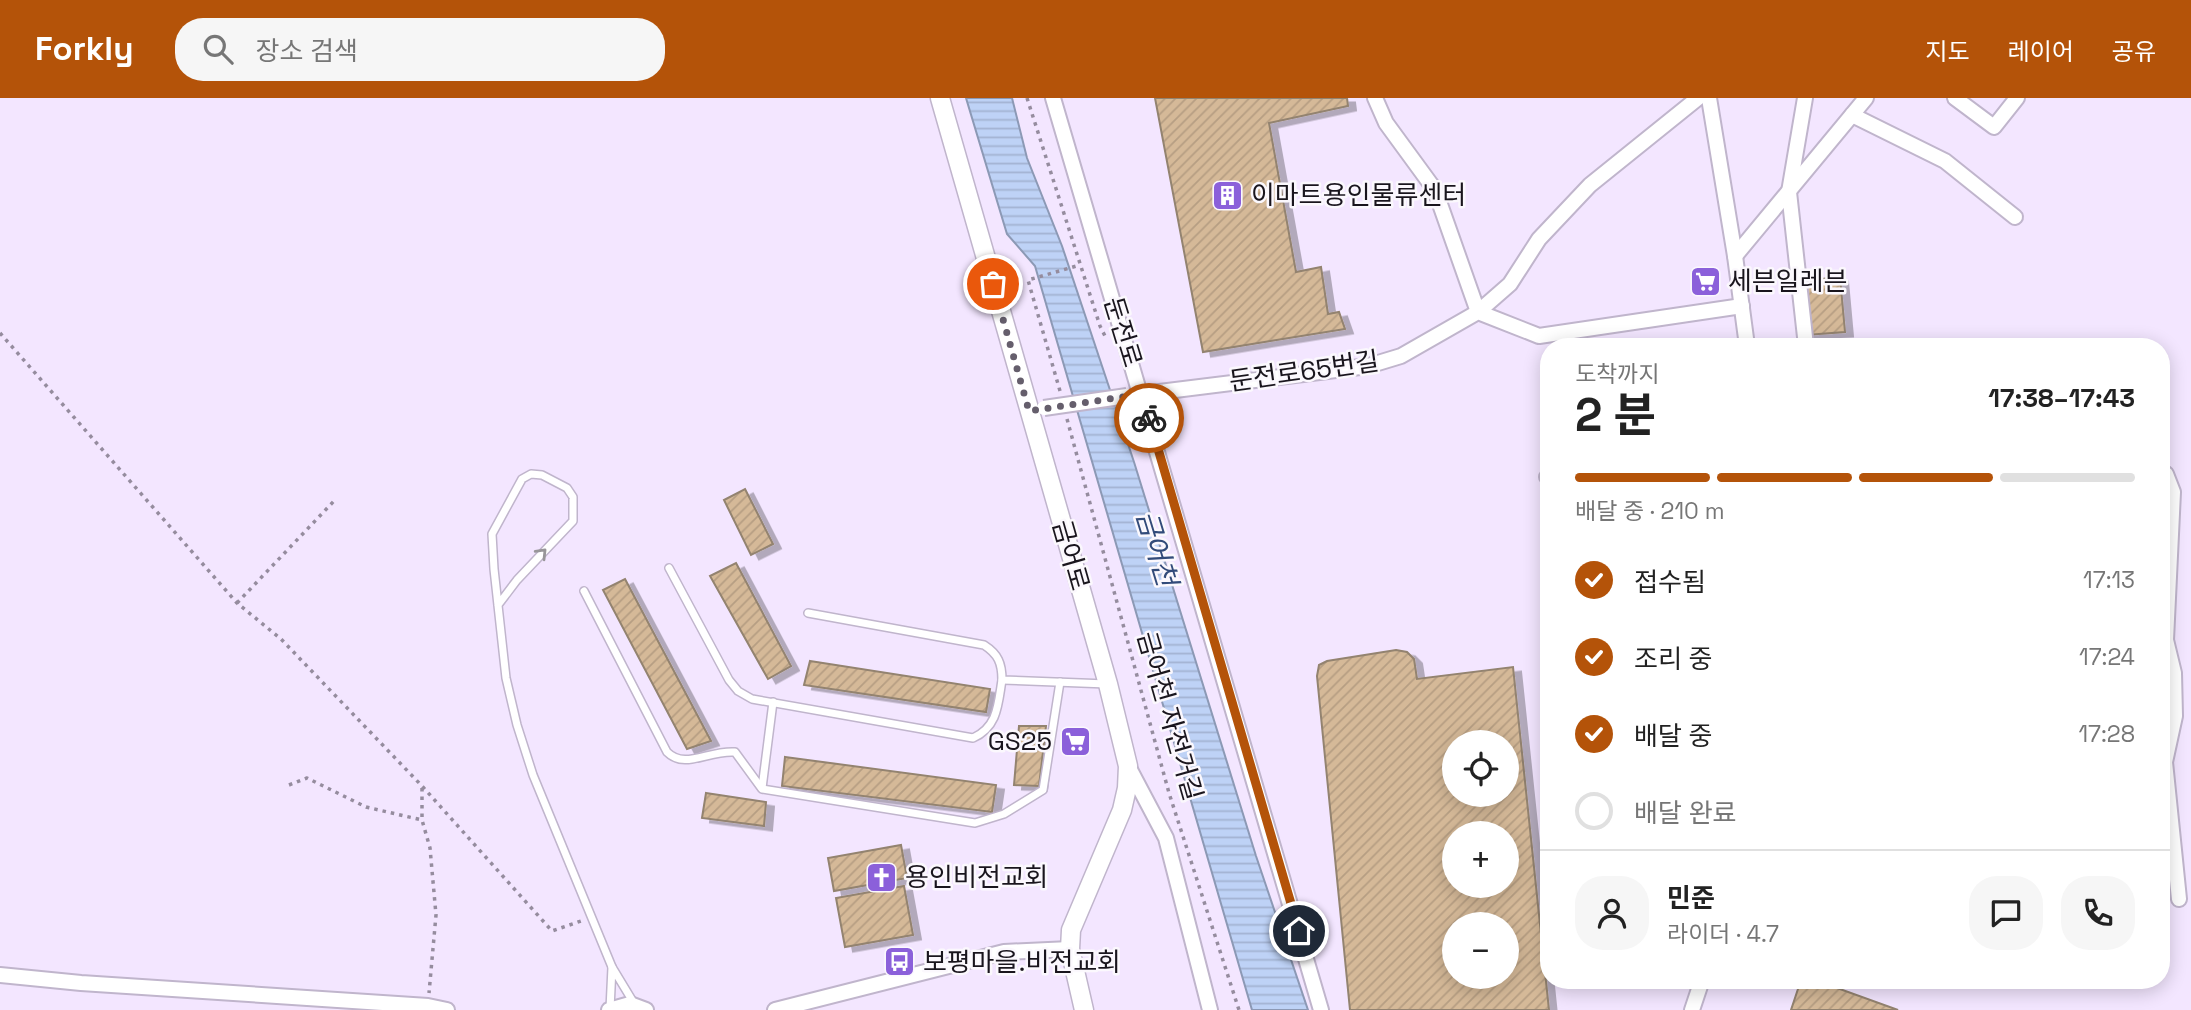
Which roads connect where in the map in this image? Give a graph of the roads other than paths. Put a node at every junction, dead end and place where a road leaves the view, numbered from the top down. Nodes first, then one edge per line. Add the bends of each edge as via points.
1 (940, 98) edge
2 (1053, 98) edge
3 (1375, 98) edge
4 (1698, 98) edge
5 (1709, 98) edge
6 (1805, 98) edge
7 (1866, 98) edge
8 (1955, 98) edge
9 (2017, 98) edge
10 (1853, 115) junction
11 (1789, 192) junction
12 (2015, 217) dead end
13 (1735, 256) junction
14 (1742, 306) junction
15 (1478, 312) junction
16 (1746, 338) edge
17 (1805, 338) edge
18 (1134, 395) junction
19 (1036, 410) junction
20 (2170, 484) edge
21 (2170, 541) edge
22 (669, 568) dead end
23 (584, 591) dead end
24 (498, 605) junction
25 (808, 613) dead end
26 (2170, 660) edge
27 (1002, 680) junction
28 (1060, 682) junction
29 (1108, 684) junction
30 (773, 702) junction
31 (2170, 735) edge
32 (1128, 766) junction
33 (762, 789) junction
34 (2170, 821) edge
35 (2179, 899) dead end
36 (1070, 949) junction
37 (612, 967) junction
38 (0, 975) edge
39 (1699, 989) edge
40 (641, 1008) edge
41 (447, 1010) edge
42 (609, 1010) edge
43 (775, 1010) edge
44 (1084, 1010) edge
45 (1210, 1010) edge
46 (1321, 1010) edge
47 (1692, 1010) edge

1 - 19 street, 금어로
2 - 18 street, 둔전로 via 1128,349
3 - 15 street via 1386,123 1434,190
4 - 15 street, 둔전로65번길 via 1590,185 1539,239 1510,284
5 - 13 street
6 - 11 street
7 - 10 street
8 - 9 street via 1994,127
10 - 11 street
10 - 12 street via 1945,161
11 - 13 street
11 - 17 street
13 - 14 street
14 - 15 street via 1539,336
14 - 16 street
15 - 18 street, 둔전로65번길 via 1401,356 1368,366
18 - 19 street, 둔전로65번길, bridge
18 - 46 street, 둔전로
19 - 29 street, 금어로
20 - 21 street
22 - 30 lane via 729,680 752,699
23 - 33 lane via 667,752 675,760 685,761 718,751 734,752
24 -> 24 lane via 573,521 573,497 567,488 542,475 522,479 492,534
24 - 37 lane via 506,678 517,725
25 - 27 lane via 984,645 996,653
26 - 31 street via 2175,716
27 - 28 lane
27 - 30 lane via 993,722 973,738
28 - 29 lane
28 - 33 lane via 1043,790 1004,814 975,823
29 - 32 street, 금어로
30 - 33 lane
32 - 36 street, 금어로 via 1122,810 1071,930
32 - 45 street via 1166,838
34 - 35 street
36 - 43 street via 1004,952
36 - 44 street, 금어로
37 - 40 lane
37 - 42 lane
38 - 41 street
39 - 47 street
40 - 42 street via 620,1005

